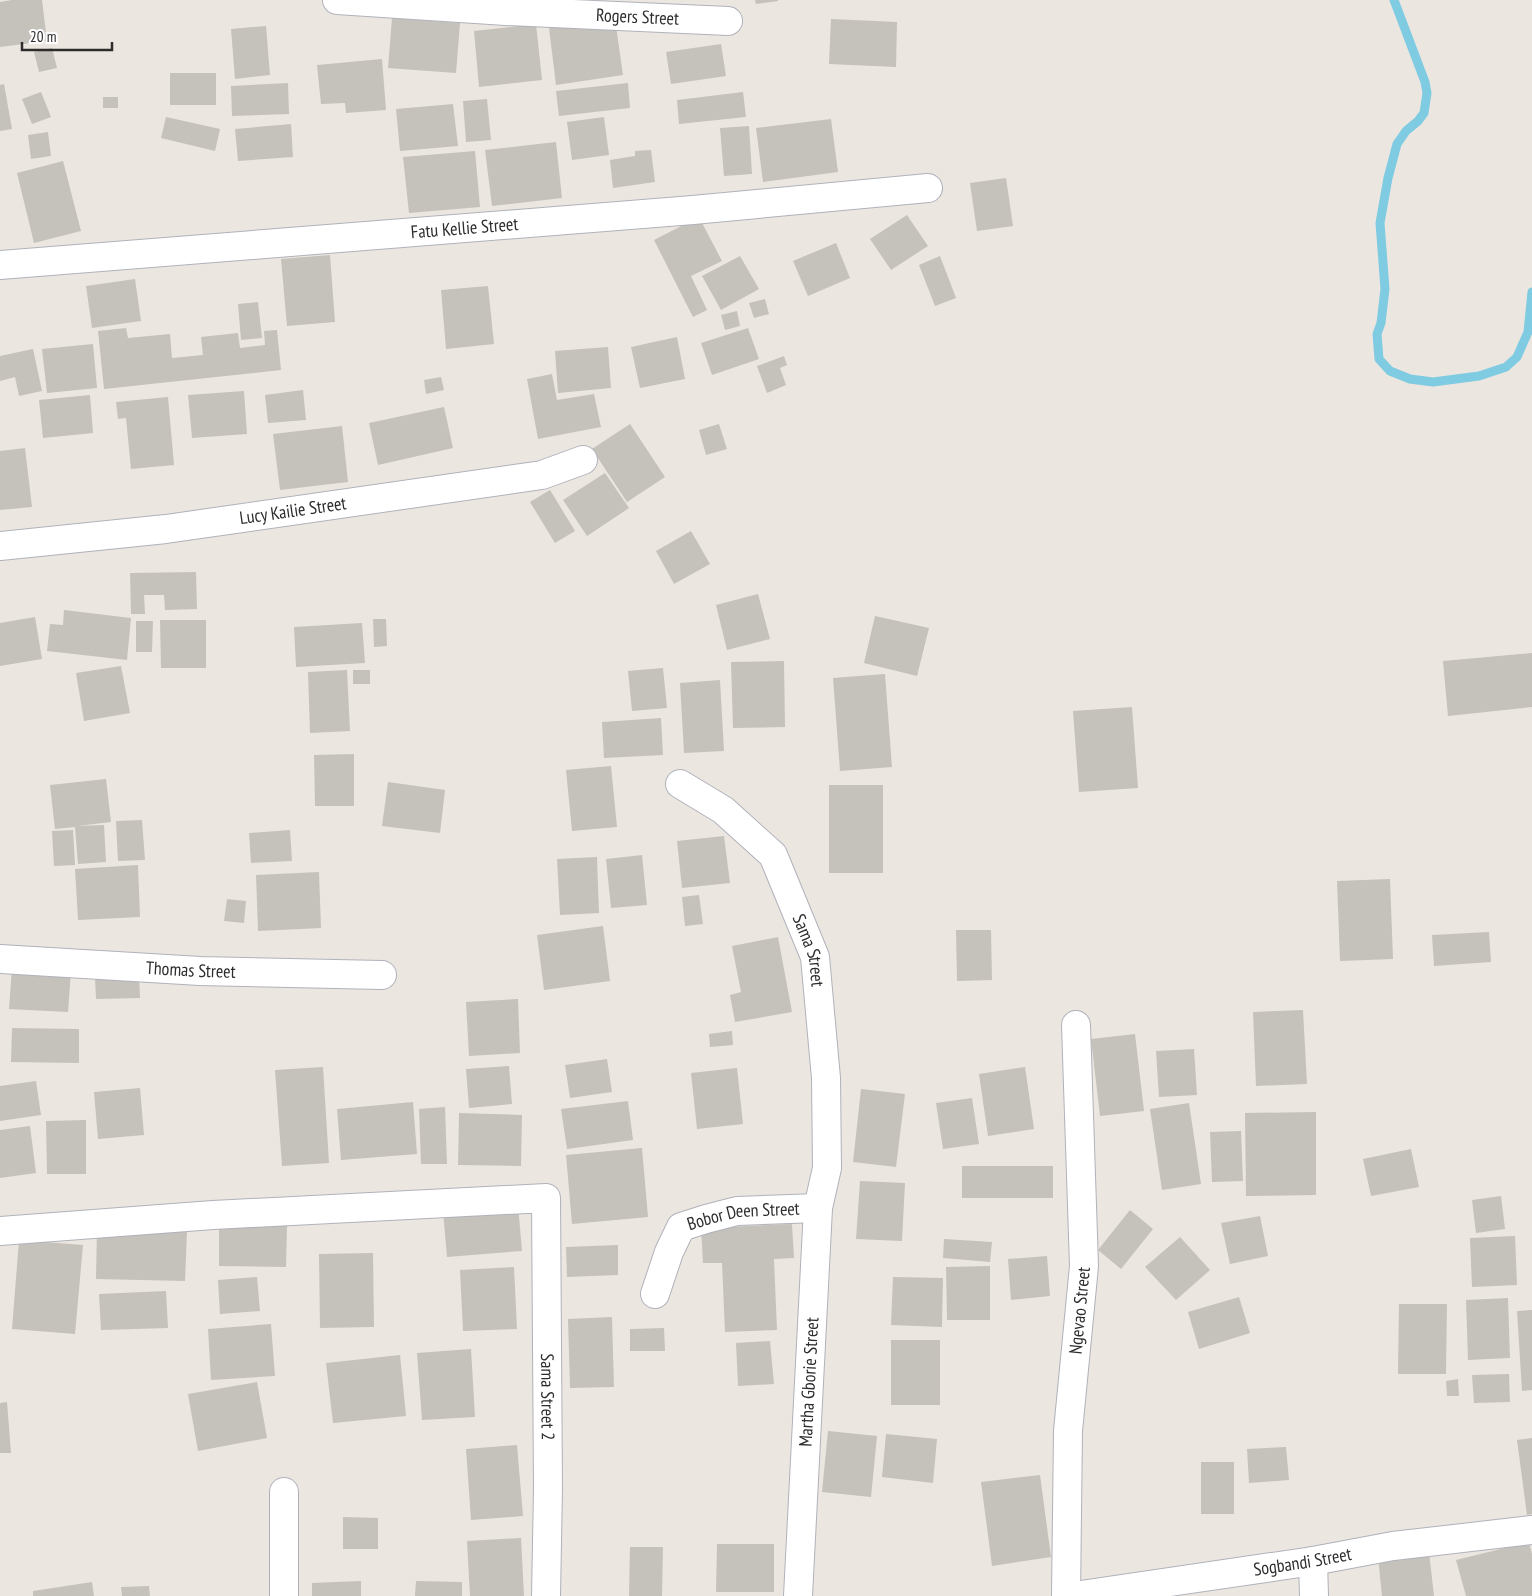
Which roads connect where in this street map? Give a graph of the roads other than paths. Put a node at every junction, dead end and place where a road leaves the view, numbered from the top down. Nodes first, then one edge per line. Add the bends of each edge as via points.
1 (337, 0) edge
2 (728, 21) dead end
3 (928, 188) dead end
4 (0, 265) edge
5 (583, 460) dead end
6 (0, 546) edge
7 (680, 784) dead end
8 (0, 958) edge
9 (382, 975) dead end
10 (1076, 1024) dead end
11 (827, 1168) joint
12 (818, 1208) junction
13 (0, 1231) edge
14 (655, 1294) dead end
15 (284, 1492) dead end
16 (1532, 1530) edge
17 (1313, 1561) junction
18 (284, 1596) edge
19 (546, 1596) edge
20 (798, 1596) edge
21 (1066, 1596) edge
22 (1074, 1596) edge
23 (1314, 1596) edge

1 - 2 street, Rogers Street
3 - 4 street, Fatu Kellie Street
5 - 6 street, Lucy Kailie Street via 542,475 166,529
7 - 11 street, Sama Street via 723,810 773,855 815,957 826,1078
8 - 9 street, Thomas Street via 200,971
10 - 21 street, Ngevao Street via 1084,1266 1068,1431
11 - 12 street, Martha Gborie Street
12 - 14 street, Bobor Deen Street via 737,1211 681,1227
12 - 20 street, Martha Gborie Street
13 - 19 street, Sama Street 2 via 546,1198
15 - 18 street
16 - 17 street, Sogbandi Street via 1393,1546
17 - 22 street, Sogbandi Street
17 - 23 street

